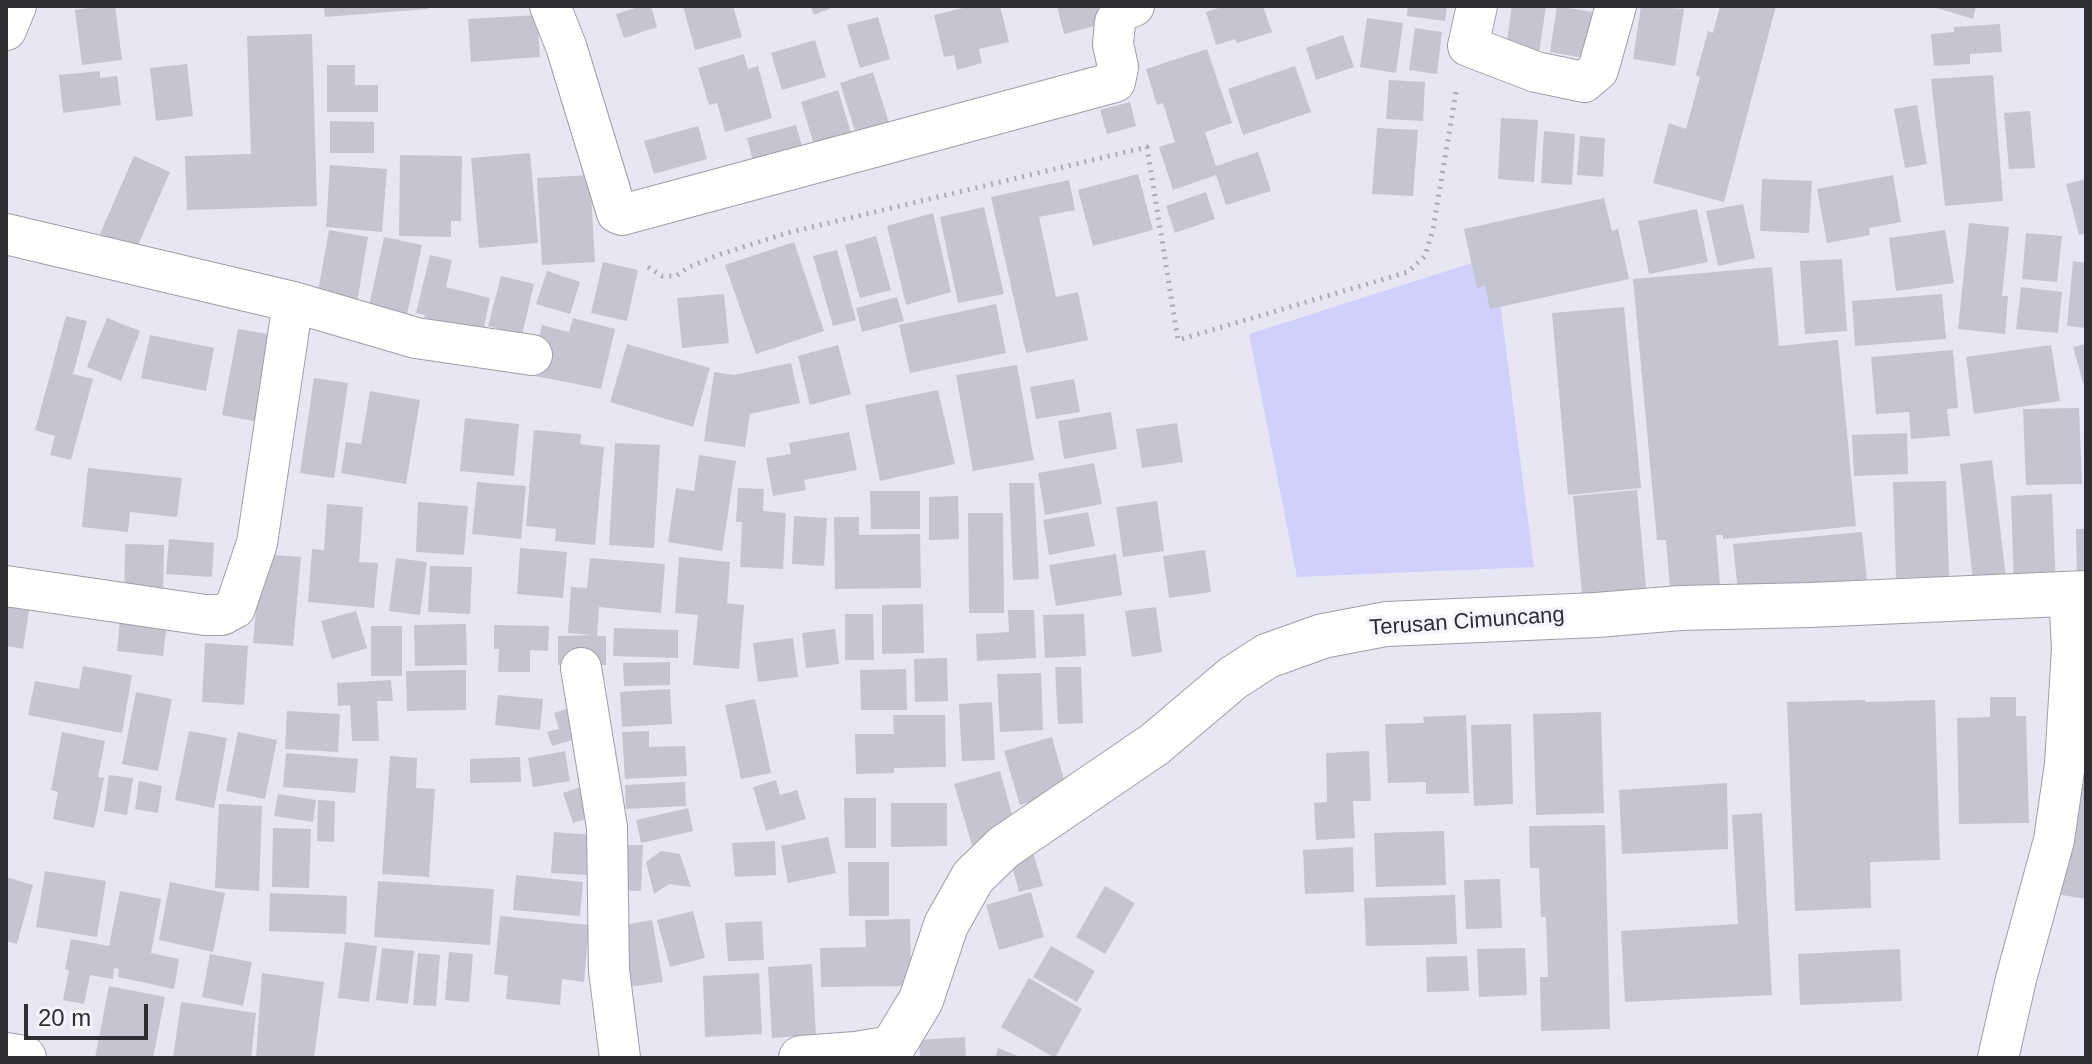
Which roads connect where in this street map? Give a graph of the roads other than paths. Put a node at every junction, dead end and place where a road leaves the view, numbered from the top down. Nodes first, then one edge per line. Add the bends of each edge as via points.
1 (16, 6) edge
2 (550, 6) edge
3 (1134, 6) edge
4 (1477, 6) edge
5 (1616, 6) edge
6 (6, 30) edge
7 (6, 234) edge
8 (293, 302) junction
9 (532, 355) dead end
10 (6, 586) edge
11 (2077, 593) edge
12 (581, 668) dead end
13 (893, 1053) edge
14 (6, 1055) edge
15 (24, 1058) edge
16 (620, 1058) edge
17 (801, 1058) edge
18 (1998, 1058) edge

1 - 6 street
2 - 3 street via 617,213 622,215 1115,82 1115,22 1121,11
4 - 5 street via 1468,46 1536,72 1584,82 1598,70
7 - 8 street
8 - 9 street via 416,338
8 - 10 street via 257,543 235,608 205,615
11 - 13 street, Terusan Cimuncang via 1386,624 1323,636 1267,656 1155,744 1004,847 973,877 946,925 921,1000
11 - 18 street via 2056,825
12 - 16 street via 607,827 609,970
13 - 17 street
14 - 15 street

